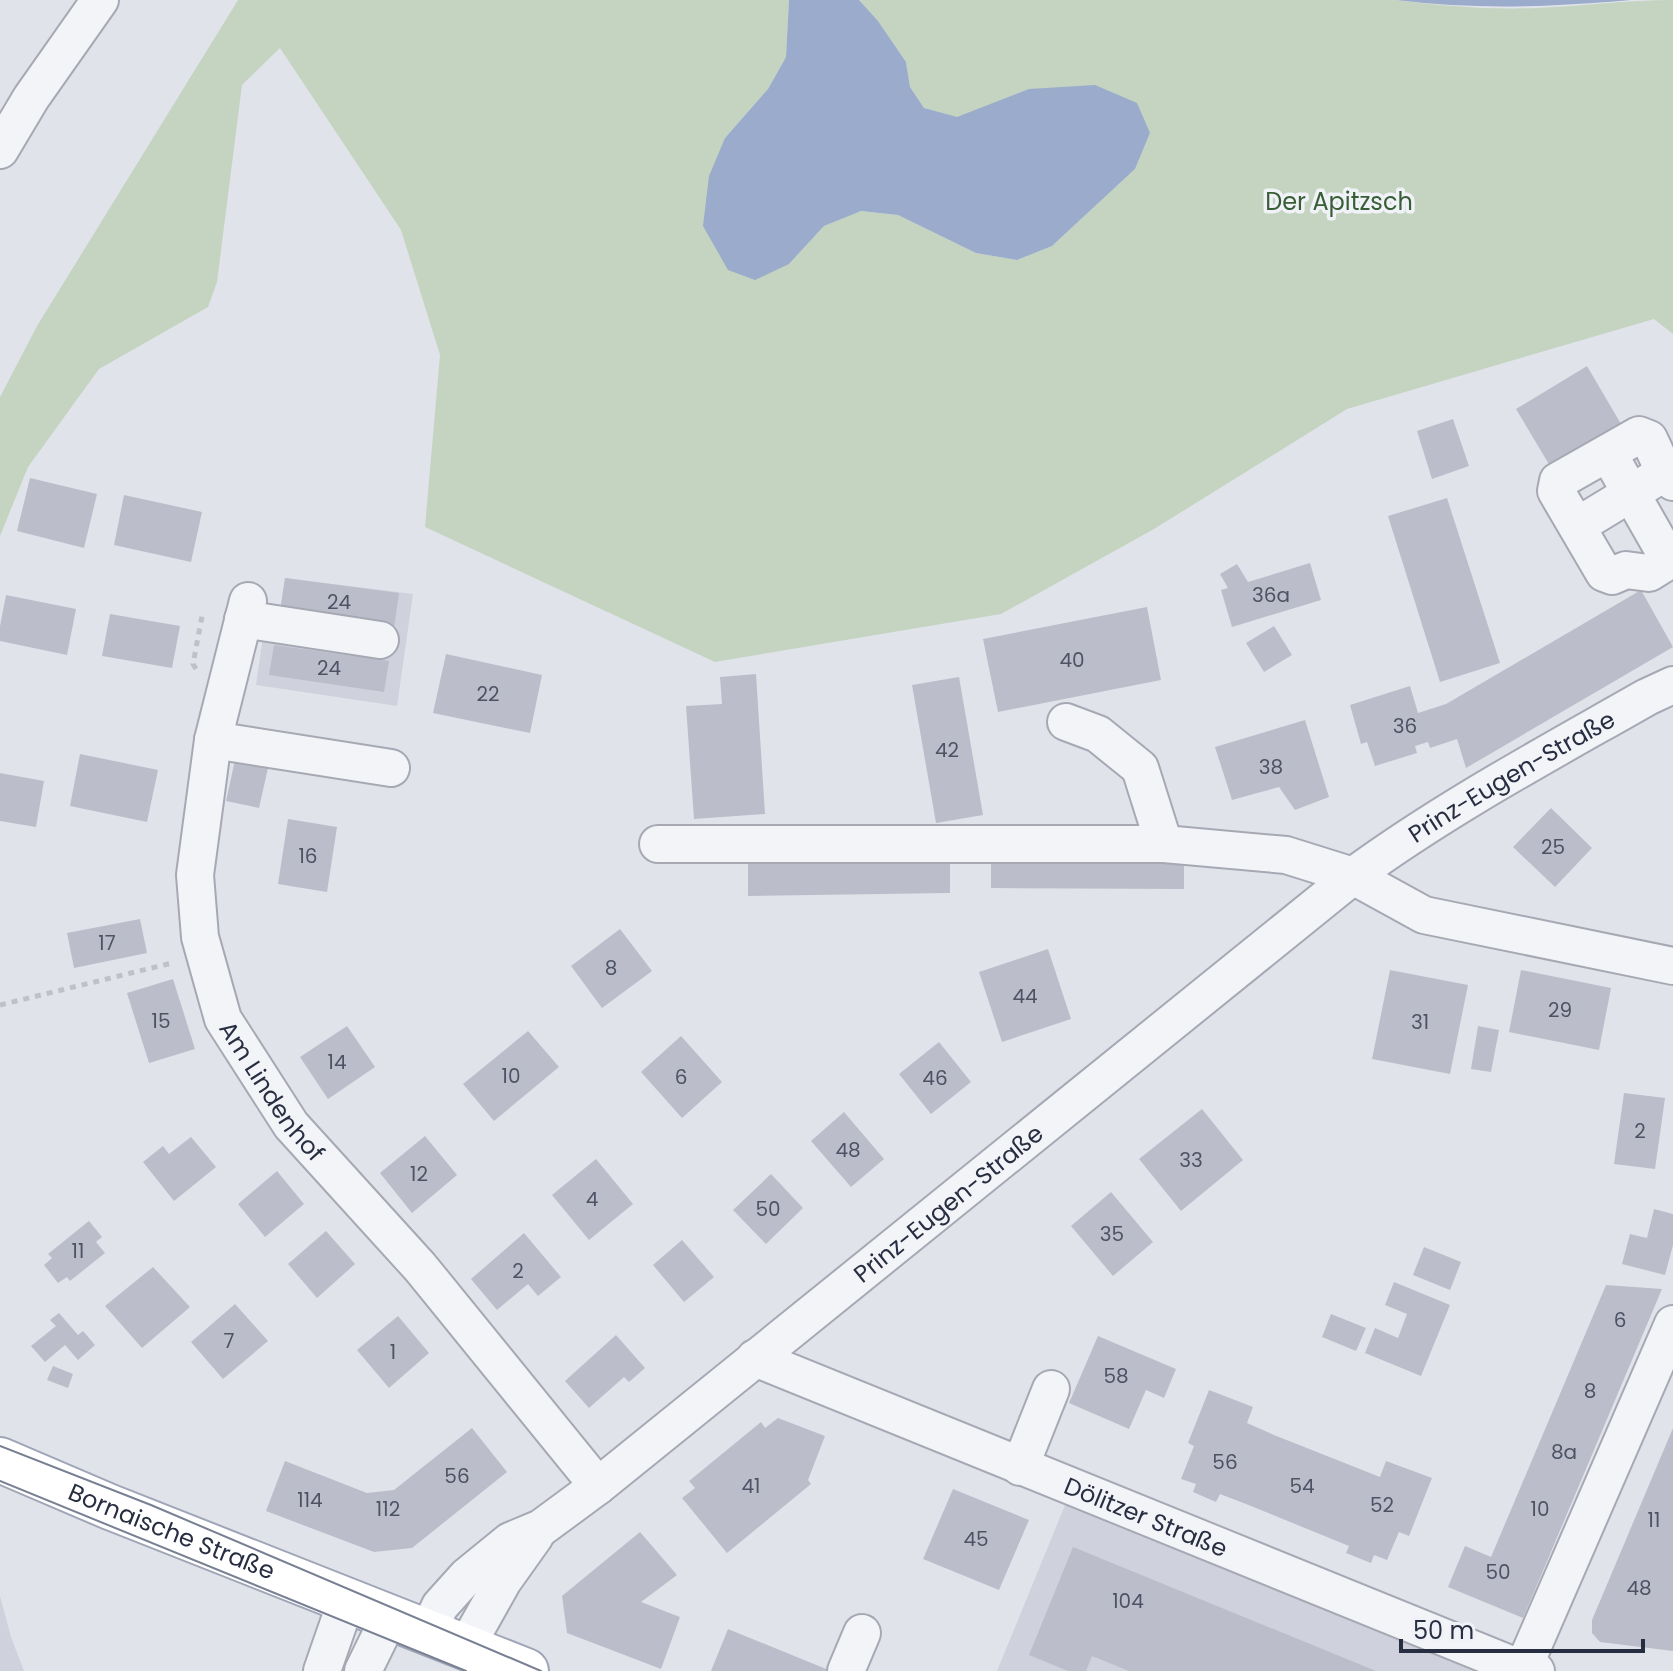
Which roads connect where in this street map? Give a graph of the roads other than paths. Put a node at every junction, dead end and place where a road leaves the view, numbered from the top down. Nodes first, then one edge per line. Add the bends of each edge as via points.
1 (100, 0) edge
2 (0, 150) edge
3 (1608, 453) junction
4 (1669, 478) edge
5 (1630, 492) junction
6 (1577, 526) junction
7 (1669, 569) edge
8 (380, 640) dead end
9 (1673, 685) edge
10 (1066, 722) dead end
11 (213, 740) junction
12 (391, 768) dead end
13 (658, 844) dead end
14 (1164, 844) junction
15 (1353, 876) junction
16 (1673, 966) edge
17 (1673, 1324) edge
18 (755, 1358) junction
19 (1051, 1389) dead end
20 (0, 1460) edge
21 (1020, 1467) junction
22 (598, 1486) junction
23 (347, 1599) junction
24 (428, 1631) junction
25 (862, 1633) dead end
26 (1527, 1670) edge
27 (322, 1671) edge
28 (363, 1671) edge
29 (526, 1671) edge
30 (846, 1671) edge

1 - 2 street
3 - 4 street via 1639,435 1649,439
3 - 5 street
3 - 6 street via 1558,481 1556,491
4 - 5 street
5 - 6 street
5 - 7 street
6 - 7 street via 1604,573
8 - 11 street, Am Lindenhof via 245,610
9 - 15 street, Prinz-Eugen-Straße via 1491,786
10 - 14 street via 1098,734 1140,768
11 - 12 street
11 - 22 street, Am Lindenhof via 195,875 200,937 223,1019 291,1125 420,1267
13 - 14 street
14 - 15 street via 1286,855
15 - 16 street via 1424,915
15 - 18 street, Prinz-Eugen-Straße
17 - 26 street
18 - 21 street, Dölitzer Straße
18 - 22 street, Prinz-Eugen-Straße
19 - 21 street
20 - 23 main road, Bornaische Straße
21 - 26 street, Dölitzer Straße
22 - 24 street, Prinz-Eugen-Straße via 541,1528 510,1541 467,1576 440,1606
23 - 24 main road, Bornaische Straße
23 - 27 street
24 - 28 street
24 - 29 main road, Bornaische Straße
25 - 30 street

